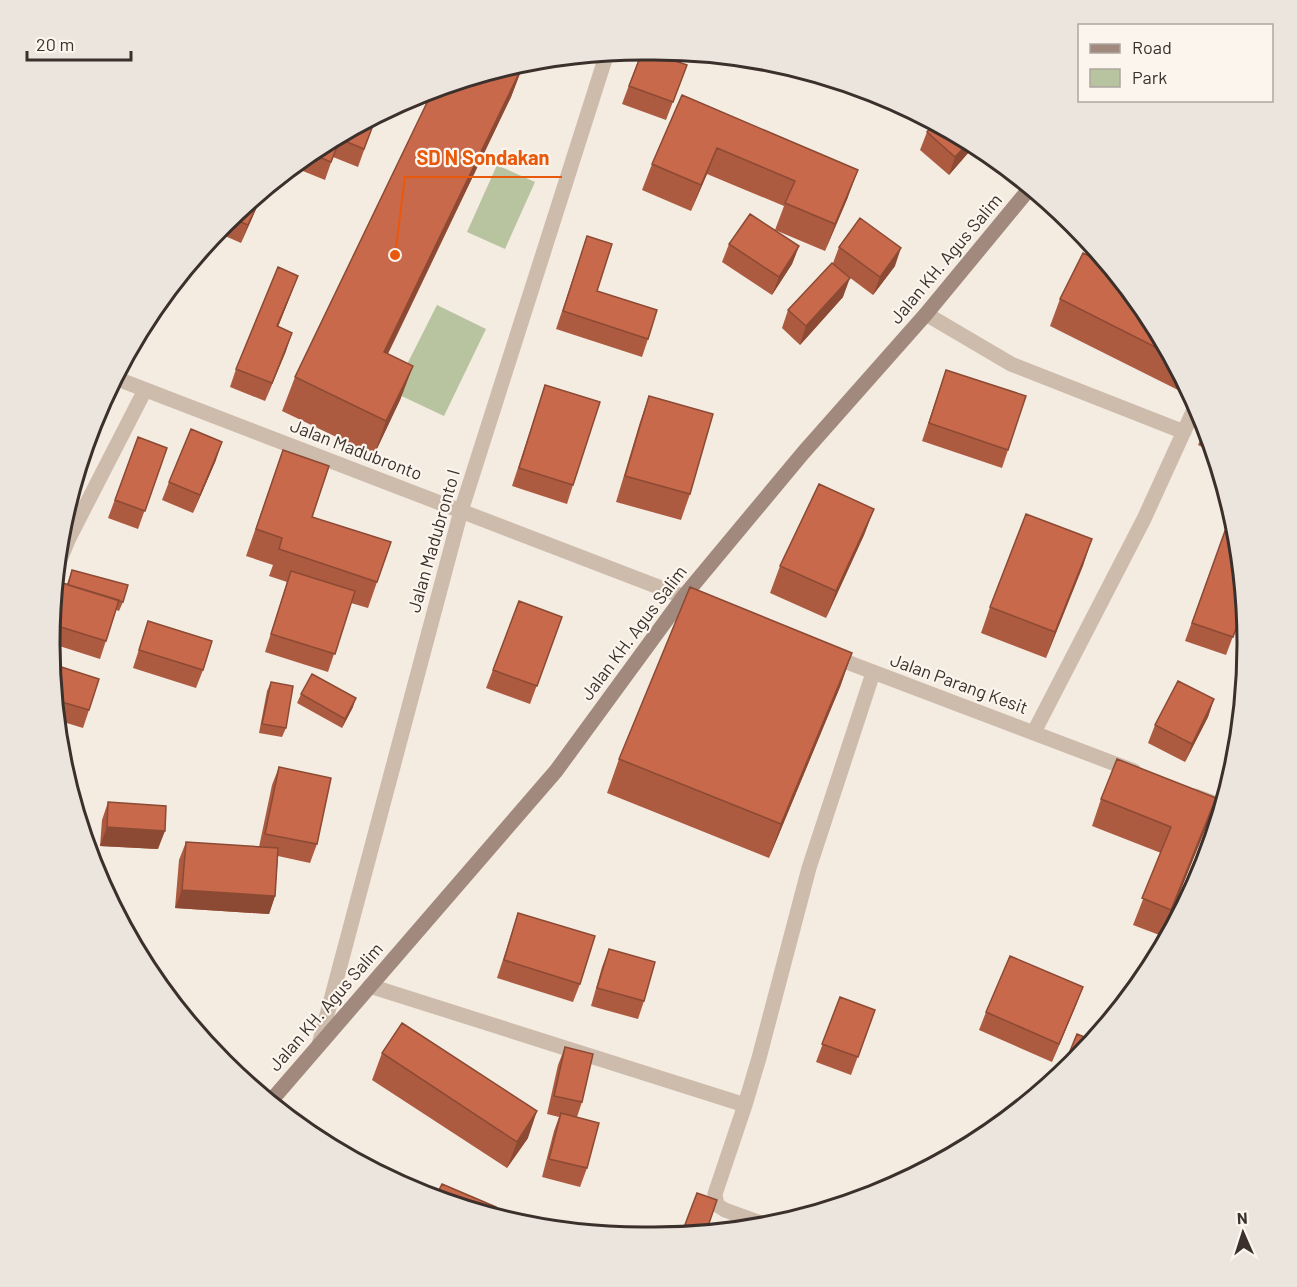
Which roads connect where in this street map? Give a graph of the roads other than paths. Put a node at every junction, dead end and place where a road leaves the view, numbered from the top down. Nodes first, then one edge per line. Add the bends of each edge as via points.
1 (605, 61) edge
2 (1025, 194) edge
3 (926, 315) junction
4 (122, 381) edge
5 (145, 390) junction
6 (1191, 416) edge
7 (1184, 432) junction
8 (461, 511) junction
9 (70, 536) edge
10 (684, 596) junction
11 (706, 605) edge
12 (817, 650) edge
13 (873, 673) junction
14 (1034, 732) junction
15 (1145, 776) edge
16 (1178, 789) edge
17 (1215, 803) edge
18 (370, 986) junction
19 (319, 1045) junction
20 (274, 1094) edge
21 (745, 1105) junction
22 (749, 1219) edge

1 - 8 street, Jalan Madubronto I
2 - 3 main road, Jalan KH. Agus Salim
3 - 7 street via 1011,364
3 - 10 main road, Jalan KH. Agus Salim via 803,453
4 - 5 street, Jalan Madubronto
5 - 8 street, Jalan Madubronto
5 - 9 street
6 - 7 street
7 - 14 street via 1144,519
8 - 10 street, Jalan Madubronto
8 - 19 street, Jalan Madubronto I
10 - 11 street
10 - 18 main road, Jalan KH. Agus Salim via 556,771
12 - 13 street, Jalan Parang Kesit
13 - 14 street, Jalan Parang Kesit
13 - 21 street via 809,868
14 - 15 street, Jalan Parang Kesit
16 - 17 street
18 - 19 main road, Jalan KH. Agus Salim
18 - 21 street
19 - 20 main road, Jalan KH. Agus Salim
21 - 22 street via 715,1194 717,1204 725,1210

